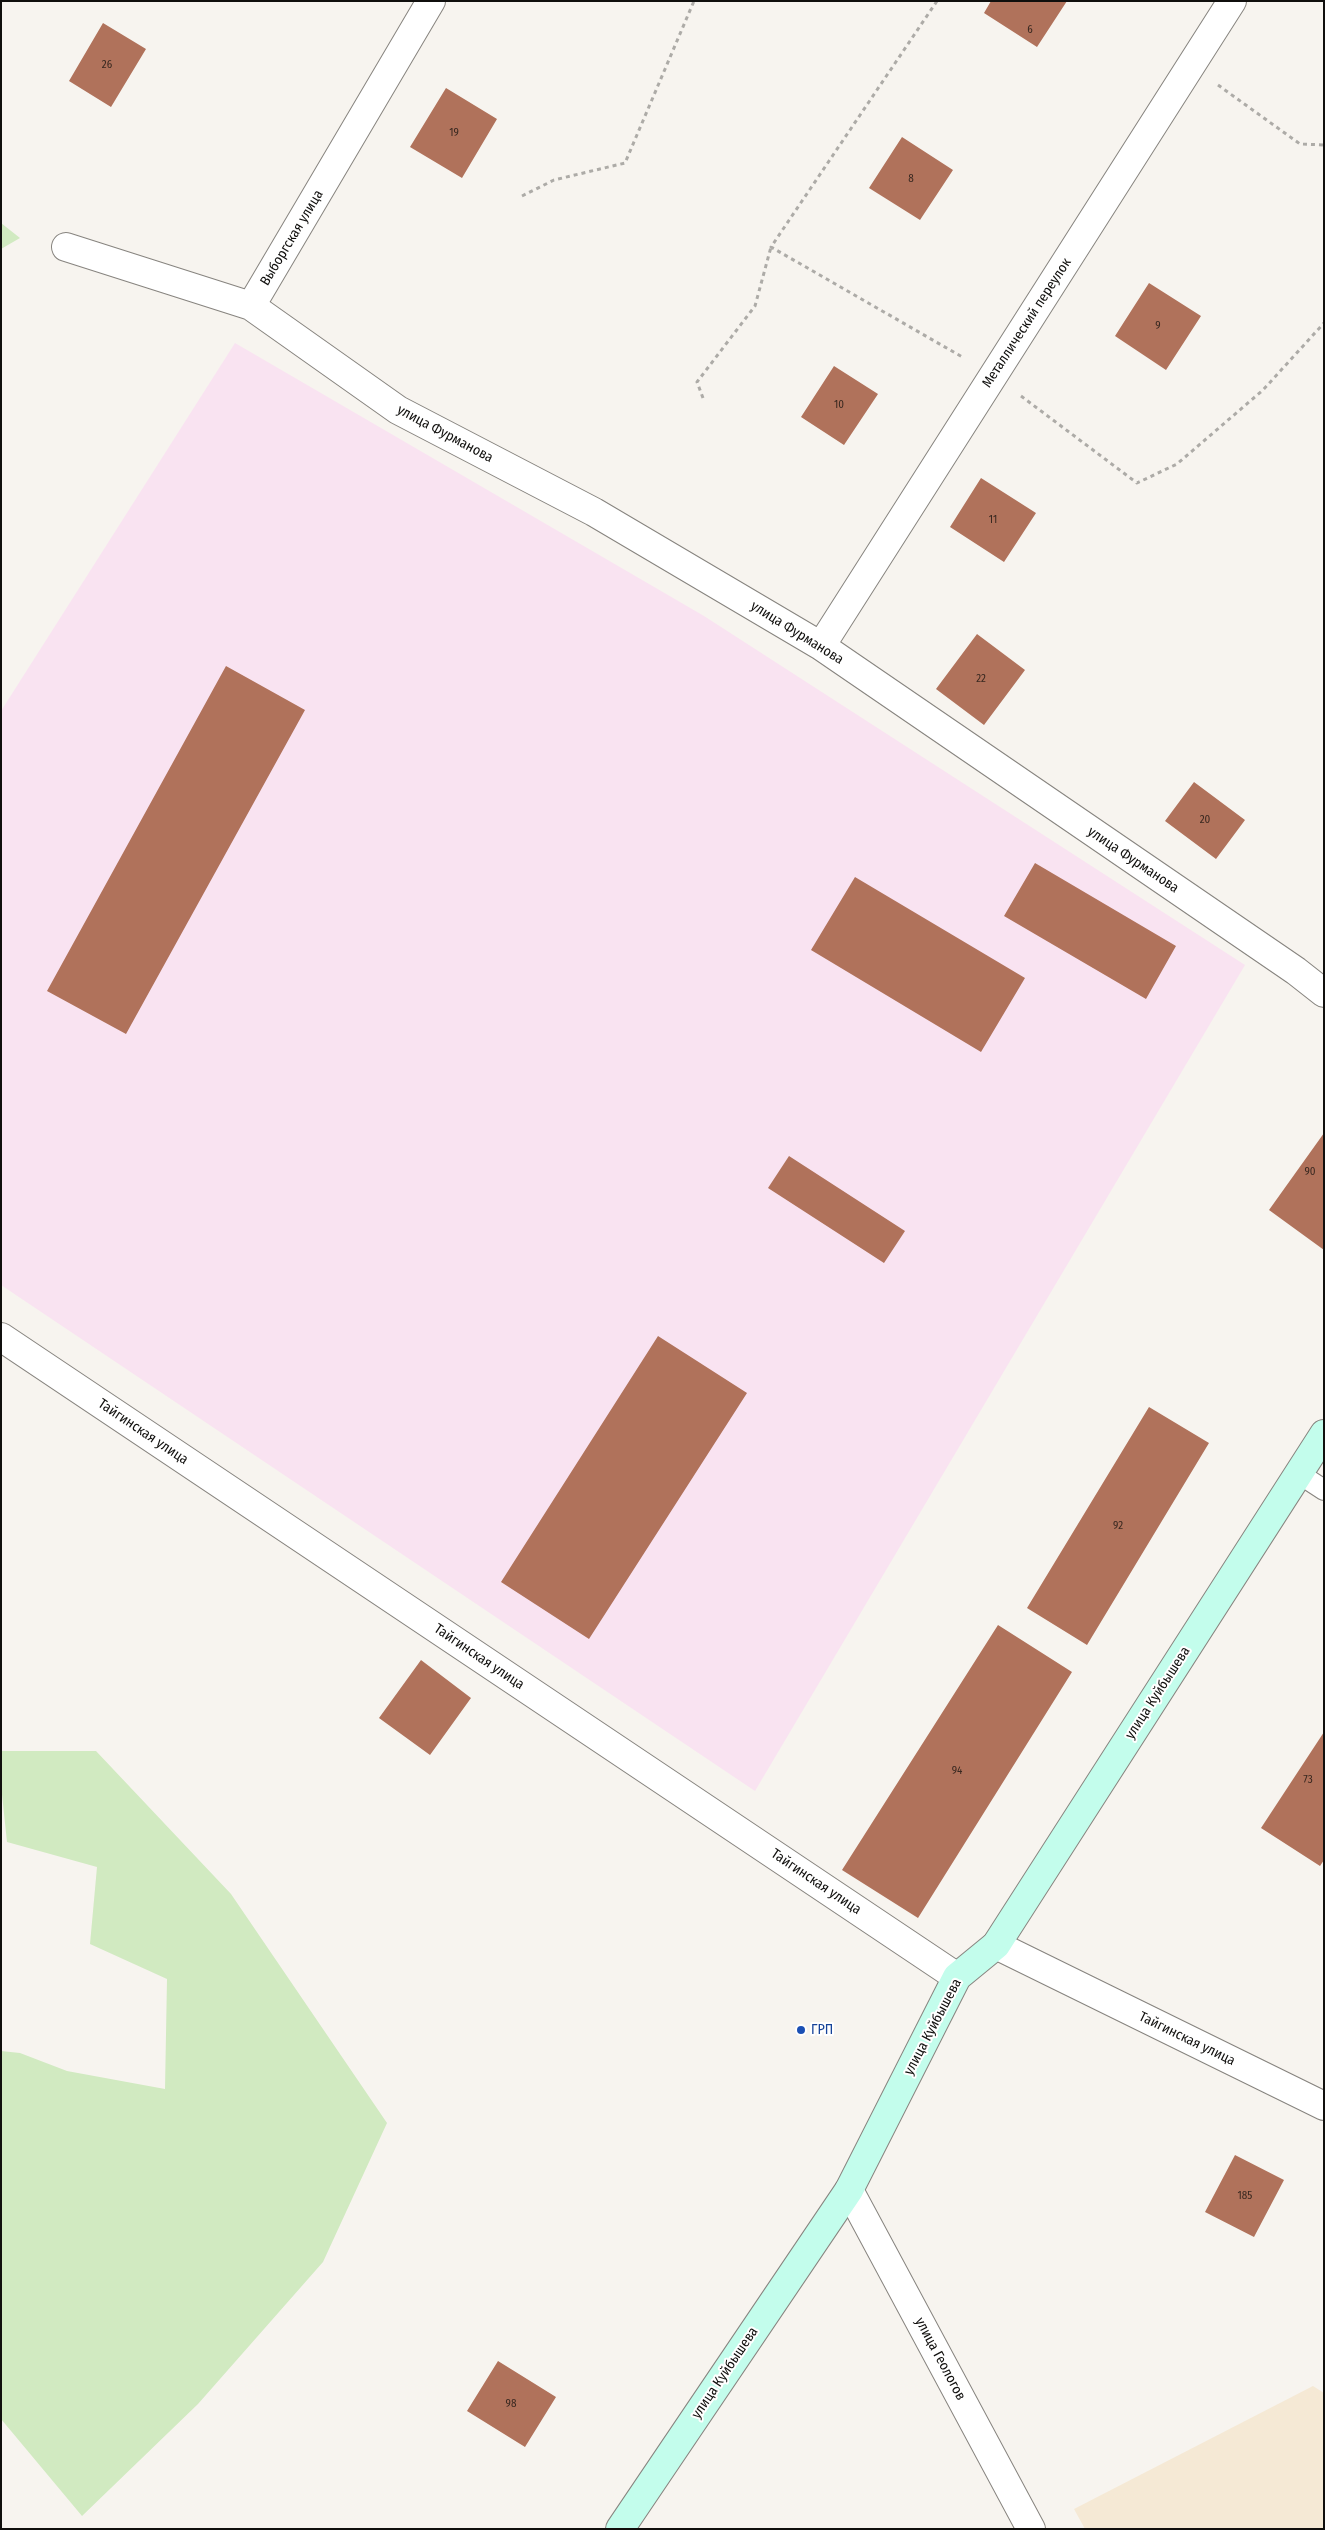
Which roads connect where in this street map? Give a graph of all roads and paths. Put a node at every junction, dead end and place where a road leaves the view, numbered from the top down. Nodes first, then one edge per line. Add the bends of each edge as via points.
1 (431, 1) edge
2 (694, 1) edge
3 (938, 1) edge
4 (1232, 1) edge
5 (1191, 66) junction
6 (1324, 145) edge
7 (522, 196) dead end
8 (66, 247) dead end
9 (771, 247) junction
10 (251, 306) junction
11 (1324, 323) edge
12 (994, 375) junction
13 (703, 398) dead end
14 (821, 646) junction
15 (1324, 993) edge
16 (1, 1337) edge
17 (1324, 1434) edge
18 (1298, 1473) junction
19 (1324, 1490) edge
20 (996, 1945) junction
21 (957, 1977) junction
22 (1324, 2106) edge
23 (849, 2190) junction
24 (620, 2529) edge
25 (1031, 2529) edge

1 - 10 street, Выборгская улица
2 - 7 path via 625,163 554,180
3 - 9 path
4 - 5 street, Металлический переулок
5 - 6 path via 1300,144
5 - 12 street, Металлический переулок
8 - 10 street
9 - 12 path
9 - 13 path via 755,306 697,382
10 - 14 street, улица Фурманова via 398,410 594,512
11 - 12 path via 1263,390 1177,464 1137,483
12 - 14 street, Металлический переулок
14 - 15 street, улица Фурманова
16 - 21 street, Тайгинская улица
17 - 18 street, улица Куйбышева
18 - 19 lane
18 - 20 street, улица Куйбышева
20 - 21 street, улица Куйбышева
20 - 22 street, Тайгинская улица
21 - 23 street, улица Куйбышева
23 - 24 street, улица Куйбышева
23 - 25 street, улица Геологов

